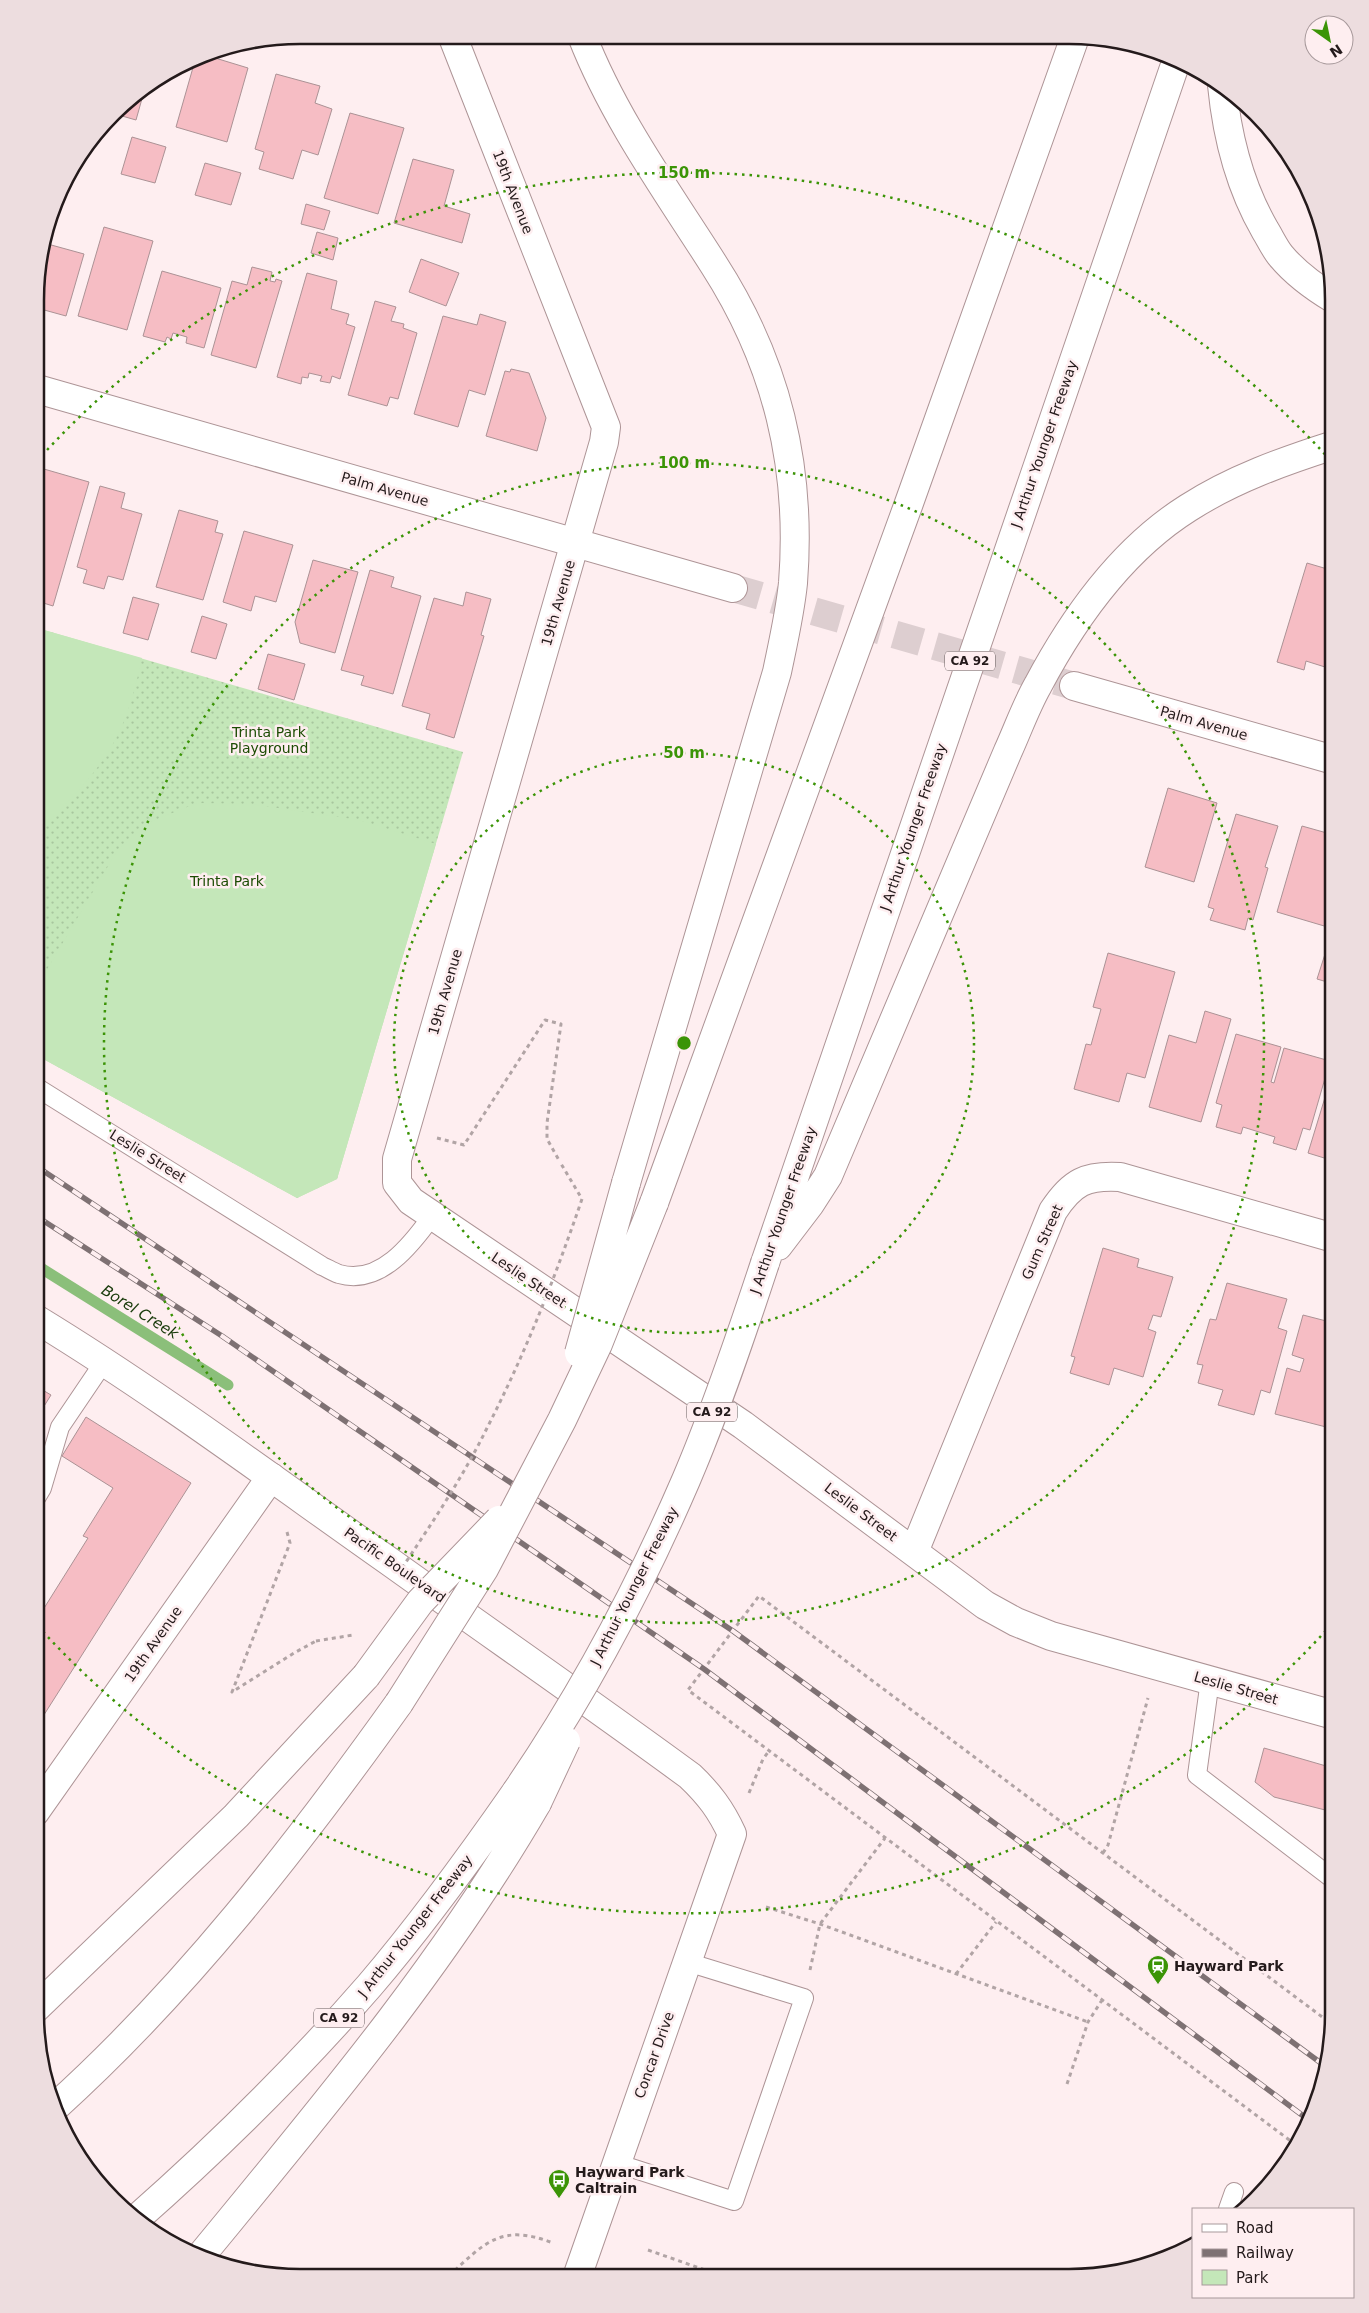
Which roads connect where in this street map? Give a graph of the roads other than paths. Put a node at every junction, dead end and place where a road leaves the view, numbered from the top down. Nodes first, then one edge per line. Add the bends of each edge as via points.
1 (456, 44) edge
2 (586, 44) edge
3 (1073, 44) edge
4 (1174, 66) edge
5 (1224, 96) edge
6 (1325, 293) edge
7 (44, 391) edge
8 (1325, 448) edge
9 (575, 543) junction
10 (733, 588) tunnel mouth
11 (1074, 686) tunnel mouth
12 (1325, 757) edge
13 (44, 1092) edge
14 (397, 1183) joint
15 (432, 1216) junction
16 (1325, 1235) edge
17 (765, 1263) junction
18 (44, 1324) edge
19 (104, 1362) junction
20 (562, 1420) junction
21 (44, 1465) edge
22 (271, 1477) junction
23 (523, 1496) junction
24 (914, 1552) junction
25 (1210, 1680) junction
26 (1325, 1713) edge
27 (526, 1798) junction
28 (44, 1799) edge
29 (732, 1834) joint
30 (1325, 1872) edge
31 (687, 1962) junction
32 (44, 2000) edge
33 (60, 2102) edge
34 (616, 2163) junction
35 (1234, 2192) dead end
36 (1228, 2208) edge
37 (142, 2214) edge
38 (205, 2251) edge
39 (580, 2269) edge

1 - 9 main road, 19th Avenue via 606,427
2 - 20 main road, bridge via 608,93 715,266 764,360 780,408 790,456 794,504 792,585 777,672 589,1311
3 - 20 main road, bridge via 654,1203 598,1344
4 - 17 main road, J Arthur Younger Freeway / CA 92
5 - 6 main road via 1232,151 1244,188 1260,221 1280,255 1306,281
7 - 9 main road, Palm Avenue
8 - 17 main road via 1235,482 1188,508 1151,536 1113,575 1072,628 1037,686 1008,751 828,1176
9 - 10 main road, Palm Avenue
9 - 14 main road, 19th Avenue via 397,1159
11 - 12 main road, Palm Avenue
13 - 15 lane, Leslie Street via 322,1266 340,1274 359,1275 379,1270 401,1255
14 - 15 main road, Leslie Street via 411,1201
15 - 24 main road, Leslie Street via 743,1425
16 - 24 main road, Gum Street via 1120,1177 1098,1176 1080,1182 1065,1193 1053,1211
17 - 27 main road, J Arthur Younger Freeway / CA 92, bridge via 687,1479 610,1638 568,1712
18 - 19 main road, Pacific Boulevard
19 - 21 lane via 60,1427
19 - 22 main road, Pacific Boulevard
20 - 23 main road, bridge
22 - 28 main road, 19th Avenue
22 - 29 main road, Pacific Boulevard via 690,1776 710,1795
23 - 32 main road, bridge via 420,1602 366,1676 236,1816
23 - 33 main road, bridge via 484,1569 399,1703 331,1798 237,1915 126,2039
24 - 25 main road, Leslie Street via 985,1605 1016,1622 1051,1636
25 - 26 main road, Leslie Street
25 - 30 lane via 1197,1775
27 - 37 main road, J Arthur Younger Freeway / CA 92 via 327,2032 202,2160
27 - 38 main road via 495,1874 421,1980 366,2053
29 - 31 main road, Concar Drive
31 - 34 main road, Concar Drive
31 - 34 lane via 804,1998 734,2201
34 - 39 main road, Concar Drive
35 - 36 lane

